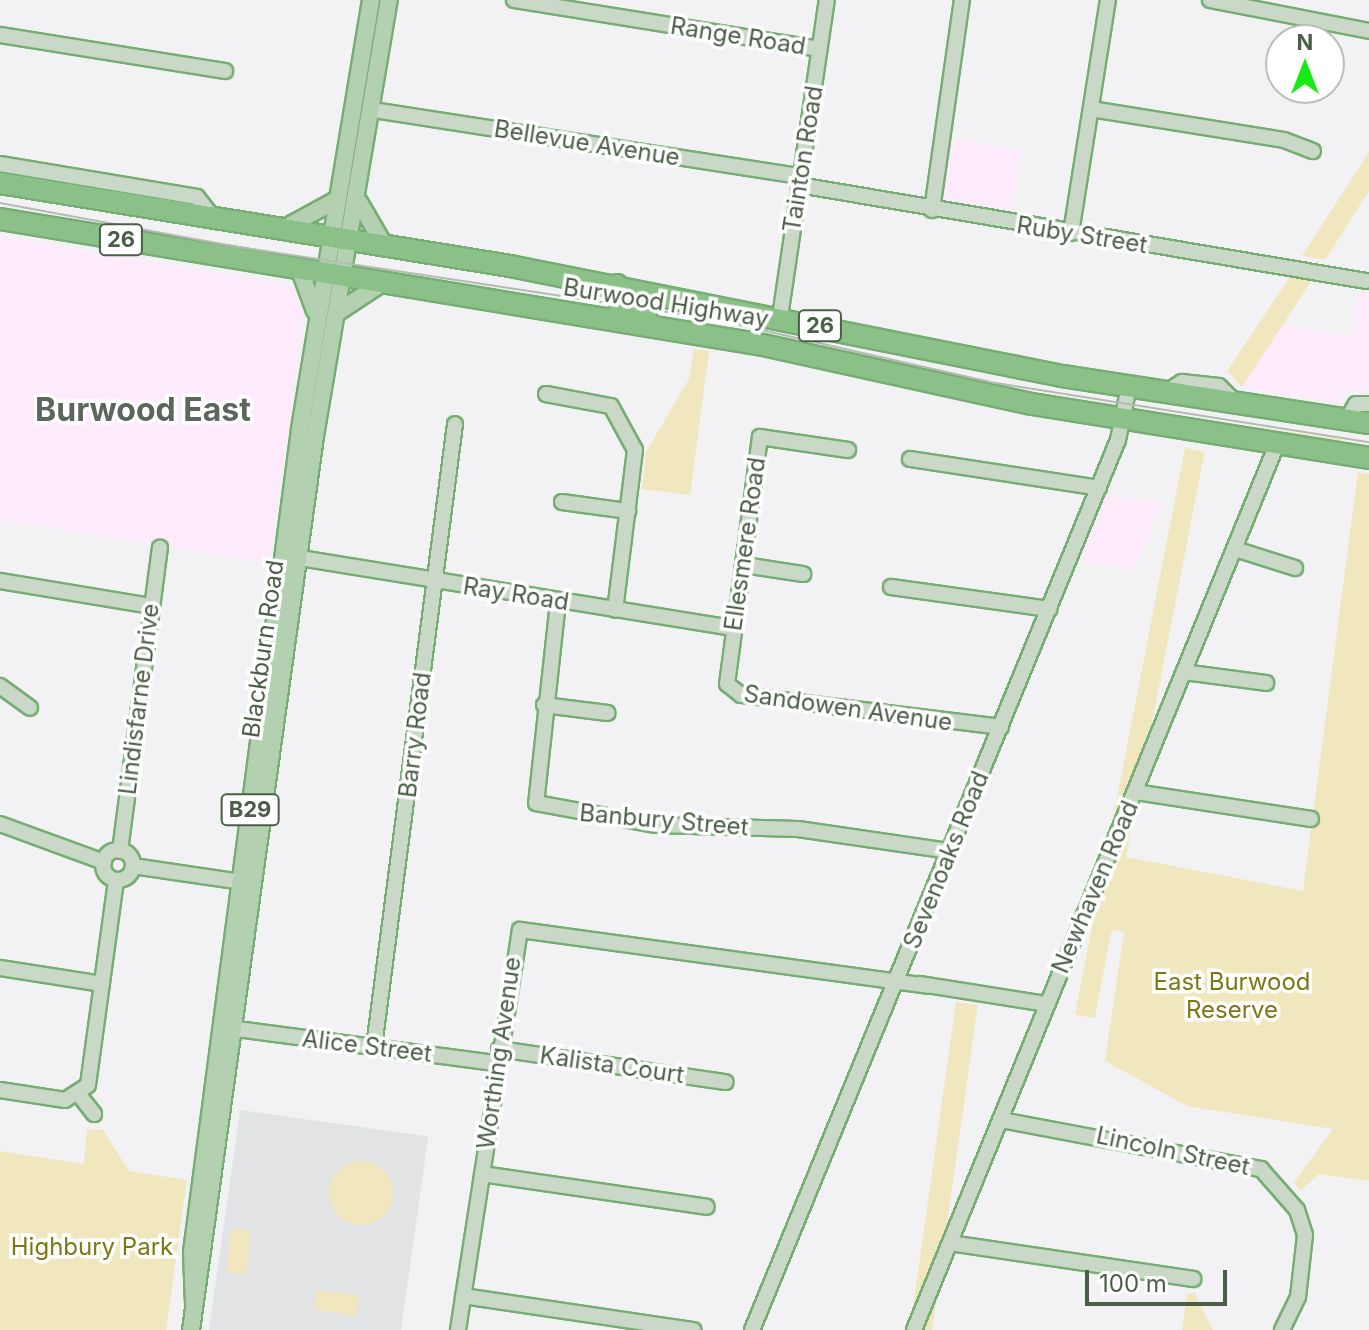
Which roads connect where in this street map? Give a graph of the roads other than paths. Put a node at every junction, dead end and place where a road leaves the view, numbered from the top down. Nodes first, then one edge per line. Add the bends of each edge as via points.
1 (371, 0) edge
2 (389, 0) edge
3 (514, 0) edge
4 (827, 0) edge
5 (962, 0) edge
6 (1108, 0) edge
7 (1210, 0) edge
8 (1369, 31) edge
9 (0, 35) edge
10 (819, 49) junction
11 (225, 71) dead end
12 (1091, 109) junction
13 (373, 110) junction
14 (1313, 151) dead end
15 (0, 164) edge
16 (800, 181) junction
17 (0, 183) edge
18 (338, 199) junction
19 (359, 200) junction
20 (932, 210) junction
21 (212, 216) junction
22 (0, 219) edge
23 (285, 228) junction
24 (1071, 233) junction
25 (342, 238) junction
26 (384, 245) junction
27 (301, 273) junction
28 (334, 278) junction
29 (1366, 281) dead end
30 (379, 285) junction
31 (617, 285) junction
32 (338, 312) junction
33 (317, 316) junction
34 (780, 317) junction
35 (690, 333) junction
36 (1129, 386) junction
37 (546, 394) dead end
38 (1369, 404) edge
39 (1124, 418) junction
40 (1347, 420) junction
41 (1369, 423) edge
42 (455, 424) dead end
43 (1277, 444) junction
44 (848, 450) dead end
45 (1368, 458) edge
46 (910, 459) dead end
47 (1099, 488) junction
48 (562, 502) dead end
49 (628, 511) junction
50 (160, 548) dead end
51 (1235, 549) junction
52 (291, 557) junction
53 (744, 565) junction
54 (1295, 568) dead end
55 (803, 574) dead end
56 (0, 581) edge
57 (435, 581) junction
58 (891, 587) dead end
59 (558, 602) junction
60 (151, 606) junction
61 (1049, 609) junction
62 (615, 610) junction
63 (733, 628) junction
64 (1184, 672) junction
65 (1266, 683) dead end
66 (0, 686) edge
67 (731, 691) joint
68 (544, 705) junction
69 (30, 708) dead end
70 (607, 713) dead end
71 (999, 732) junction
72 (1135, 792) junction
73 (1311, 819) dead end
74 (0, 824) edge
75 (120, 851) junction
76 (948, 851) junction
77 (104, 862) junction
78 (133, 866) junction
79 (116, 880) junction
80 (248, 883) junction
81 (0, 968) edge
82 (896, 982) junction
83 (102, 984) junction
84 (1046, 1004) junction
85 (229, 1028) junction
86 (374, 1047) junction
87 (498, 1056) junction
88 (726, 1082) dead end
89 (0, 1090) edge
90 (80, 1096) junction
91 (94, 1114) dead end
92 (1001, 1120) junction
93 (482, 1174) junction
94 (707, 1207) dead end
95 (950, 1243) junction
96 (1193, 1279) dead end
97 (463, 1296) junction
98 (192, 1329) edge
99 (458, 1330) edge
100 (694, 1330) edge
101 (752, 1330) edge
102 (914, 1330) edge
103 (1282, 1330) edge

1 - 18 main road, Blackburn Road / B29
2 - 13 main road, Blackburn Road / B29
3 - 10 street, Range Road
4 - 10 street, Tainton Road
5 - 20 street
6 - 12 street
7 - 8 street
9 - 11 street
10 - 16 street, Tainton Road
12 - 14 street via 1284,140
12 - 24 street
13 - 16 street, Bellevue Avenue
13 - 19 main road, Blackburn Road / B29
15 - 21 street, Burwood Highway via 197,197
16 - 20 street, Ruby Street
16 - 34 street, Tainton Road
17 - 21 highway, Burwood Highway / 26
18 - 23 main road
18 - 25 main road, Blackburn Road / B29
19 - 25 main road, Blackburn Road / B29
19 - 26 main road
20 - 24 street, Ruby Street
21 - 23 highway, Burwood Highway / 26
22 - 27 highway, Burwood Highway / 26
23 - 25 highway, Burwood Highway / 26
24 - 29 street, Ruby Street
25 - 26 highway, Burwood Highway / 26
25 - 28 main road, Blackburn Road / B29
26 - 31 highway, Burwood Highway / 26
27 - 28 highway, Burwood Highway / 26
27 - 33 main road
28 - 30 highway, Burwood Highway / 26
28 - 32 main road, Blackburn Road / B29
28 - 33 main road, Blackburn Road / B29
30 - 32 main road
30 - 35 highway, Burwood Highway / 26
31 - 34 highway, Burwood Highway / 26
31 - 35 highway via 621,307
32 - 52 main road, Blackburn Road / B29
33 - 52 main road, Blackburn Road / B29
34 - 36 highway, Burwood Highway / 26
35 - 39 highway, Burwood Highway / 26
36 - 39 street, Sevenoaks Road
36 - 40 highway, Burwood Highway / 26
37 - 49 street via 611,406 635,450
38 - 40 street via 1356,404
39 - 43 highway, Burwood Highway / 26
39 - 47 street, Sevenoaks Road
40 - 41 highway, Burwood Highway / 26
40 - 45 highway via 1347,441
42 - 57 street, Barry Road
43 - 45 highway, Burwood Highway / 26
43 - 51 street, Newhaven Road
44 - 53 street, Ellesmere Road via 760,437
46 - 47 street
47 - 61 street, Sevenoaks Road
48 - 49 street
49 - 62 street
50 - 60 street, Lindisfarne Drive
51 - 54 street
51 - 64 street, Newhaven Road
52 - 57 street, Ray Road
52 - 80 main road, Blackburn Road / B29
53 - 55 street
53 - 63 street, Ellesmere Road
56 - 60 street
57 - 59 street, Ray Road
57 - 86 street, Barry Road
58 - 61 street
59 - 62 street, Ray Road
59 - 68 street, Banbury Street
60 - 75 street, Lindisfarne Drive
61 - 71 street, Sevenoaks Road
62 - 63 street, Ray Road
63 - 67 street, Ellesmere Road
64 - 65 street
64 - 72 street, Newhaven Road
66 - 69 street
67 - 71 street, Sandowen Avenue
68 - 70 street
68 - 76 street, Banbury Street via 533,788 536,803 548,810 656,825 798,829
71 - 76 street, Sevenoaks Road
72 - 73 street
72 - 84 street, Newhaven Road
74 - 77 street
75 - 77 street
75 - 78 street
76 - 82 street, Sevenoaks Road
77 - 79 street
78 - 79 street
78 - 80 street
79 - 83 street
80 - 85 main road, Blackburn Road / B29
81 - 83 street
82 - 84 street, Worthing Avenue
82 - 87 street, Worthing Avenue via 520,930
82 - 101 street, Sevenoaks Road
83 - 90 street
84 - 92 street, Newhaven Road
85 - 86 street, Alice Street
85 - 98 main road, Blackburn Road / B29 via 192,1252
86 - 87 street, Alice Street
87 - 88 street, Kalista Court
87 - 93 street, Worthing Avenue
89 - 90 street
90 - 91 street
92 - 95 street, Newhaven Road
92 - 103 street, Lincoln Street via 1261,1169 1297,1210 1305,1235 1298,1297
93 - 94 street
93 - 97 street, Worthing Avenue
95 - 96 street
95 - 102 street, Newhaven Road
97 - 99 street, Worthing Avenue
97 - 100 street

